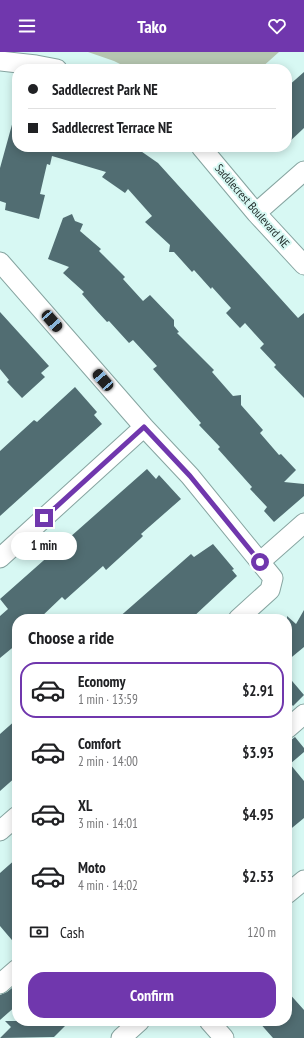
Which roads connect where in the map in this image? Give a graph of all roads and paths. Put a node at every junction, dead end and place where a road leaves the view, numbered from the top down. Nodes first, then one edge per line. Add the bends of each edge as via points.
1 (0, 61) edge
2 (27, 64) edge
3 (205, 152) edge
4 (304, 171) edge
5 (256, 213) junction
6 (0, 262) edge
7 (304, 265) edge
8 (144, 427) junction
9 (304, 523) edge
10 (0, 558) edge
11 (260, 562) junction
12 (244, 614) edge
13 (304, 714) edge
14 (292, 725) edge
15 (12, 820) edge
16 (0, 831) edge
17 (304, 880) edge
18 (292, 890) edge
19 (12, 973) edge
20 (0, 984) edge
21 (134, 1026) edge
22 (213, 1026) edge
23 (121, 1038) edge
24 (224, 1038) edge

1 - 2 street
3 - 5 street, Saddlecrest Boulevard NE
4 - 5 street
5 - 7 street, Saddlecrest Boulevard NE
6 - 8 street
8 - 10 street
8 - 11 street via 190,476
9 - 11 street
11 - 12 street via 273,578 270,590
13 - 14 street
15 - 16 street
17 - 18 street
19 - 20 street
21 - 23 street
22 - 24 street

